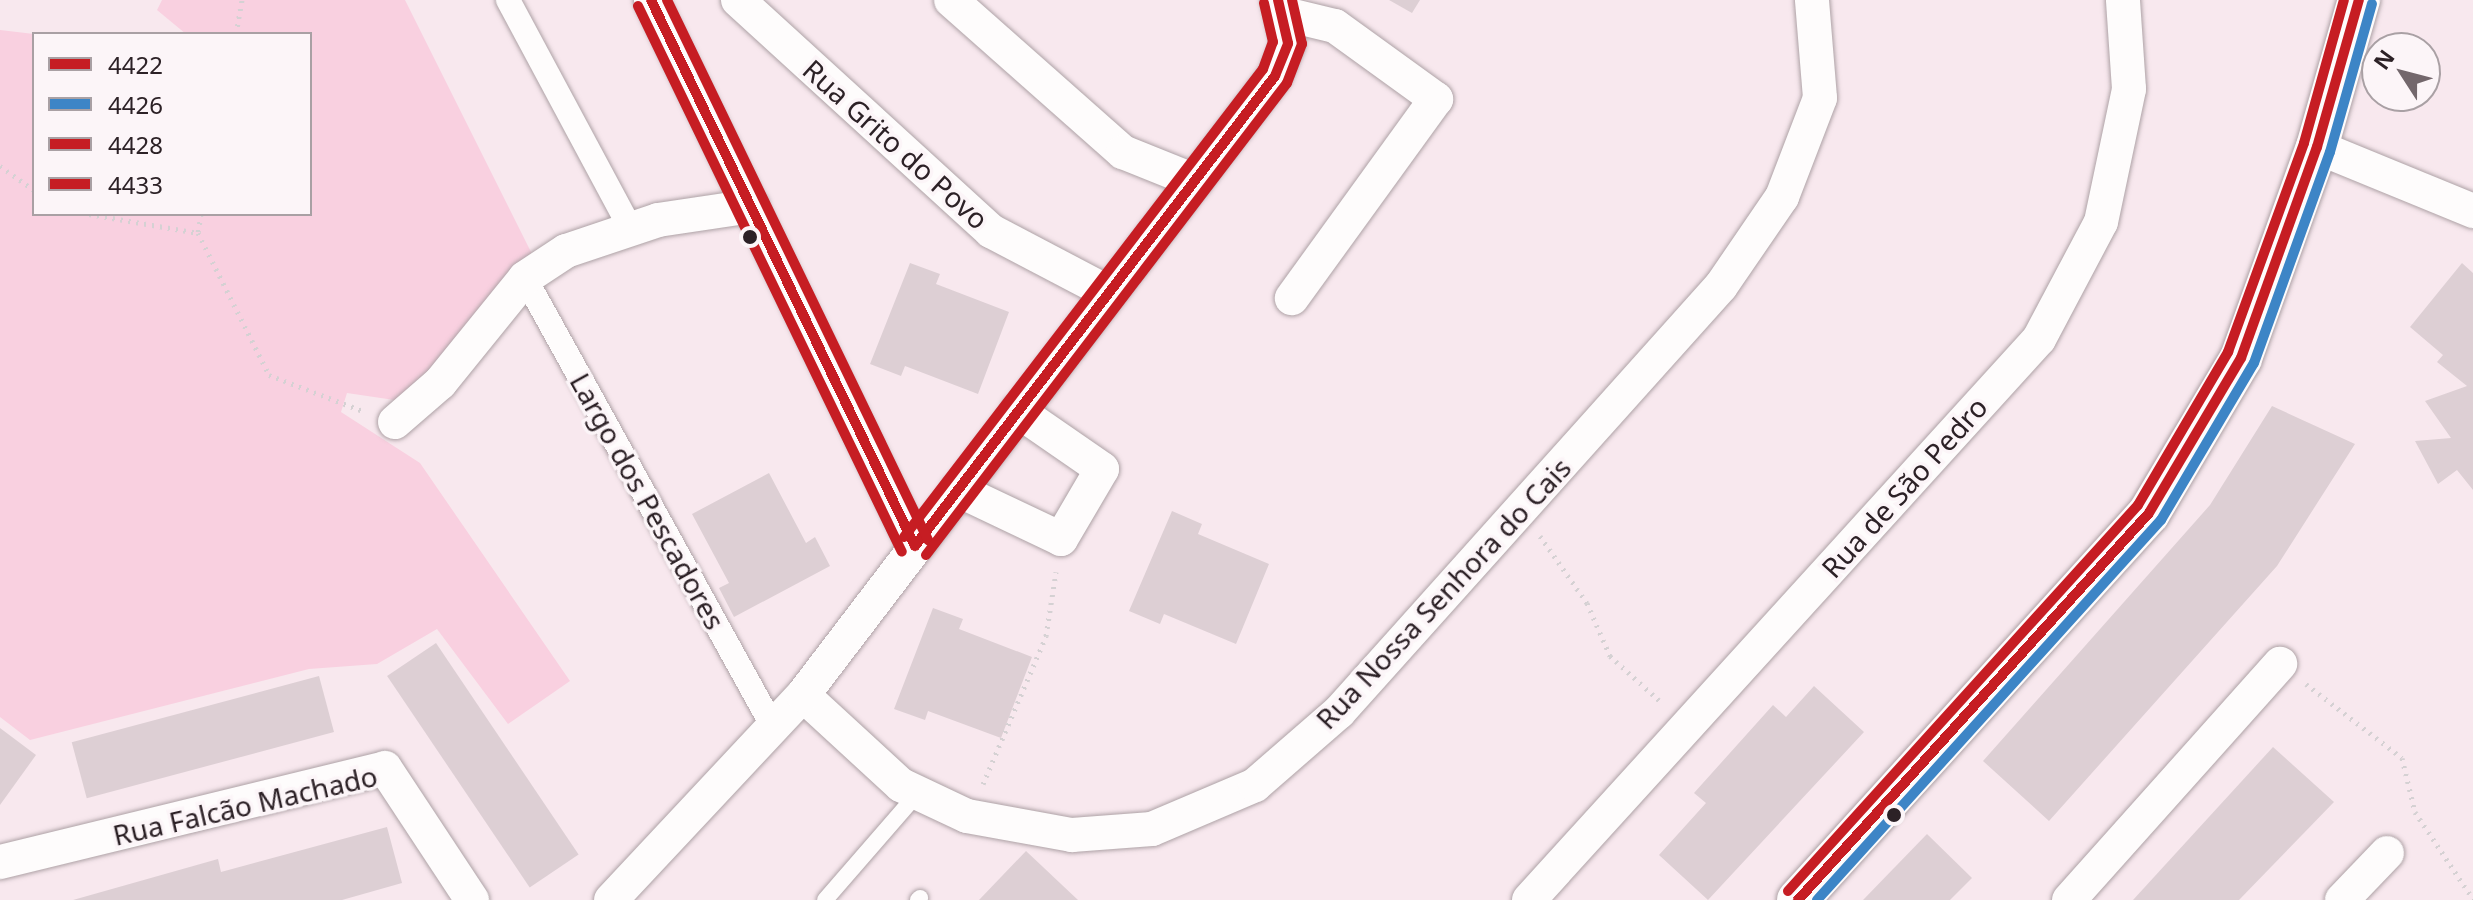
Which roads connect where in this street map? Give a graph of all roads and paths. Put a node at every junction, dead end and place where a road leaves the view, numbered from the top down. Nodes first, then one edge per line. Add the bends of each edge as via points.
1 (242, 0) edge
2 (508, 0) edge
3 (651, 0) edge
4 (738, 0) edge
5 (951, 0) edge
6 (1812, 0) edge
7 (2123, 0) edge
8 (2359, 0) edge
9 (1282, 7) edge
10 (236, 32) edge
11 (2317, 147) junction
12 (0, 166) edge
13 (1195, 181) junction
14 (32, 189) edge
15 (752, 206) junction
16 (2473, 211) edge
17 (100, 216) edge
18 (201, 216) edge
19 (630, 228) junction
20 (198, 233) junction
21 (525, 278) junction
22 (1109, 293) junction
23 (1292, 298) dead end
24 (1018, 411) junction
25 (395, 422) joint
26 (958, 490) junction
27 (1521, 509) junction
28 (1061, 539) junction
29 (915, 546) junction
30 (2280, 664) joint
31 (803, 695) junction
32 (772, 725) junction
33 (1687, 726) junction
34 (917, 794) junction
35 (967, 816) junction
36 (2387, 853) dead end
37 (0, 862) edge
38 (2473, 899) edge
39 (472, 900) edge
40 (611, 900) edge
41 (825, 900) edge
42 (1529, 900) edge
43 (1798, 900) edge
44 (2069, 900) edge
45 (2342, 900) edge

1 - 10 path
2 - 19 street
3 - 15 street
4 - 22 street, Rua Grito do Povo via 991,231
5 - 13 street via 1123,152
6 - 27 street, Rua Nossa Senhora do Cais via 1820,98 1782,197 1721,286
7 - 33 street, Rua de São Pedro via 2129,89 2101,222 2039,339
8 - 11 street
9 - 13 street via 1284,60
9 - 23 street via 1335,26 1436,99
11 - 16 street
11 - 43 street via 2241,358 2149,513
12 - 14 path
13 - 22 street
15 - 19 street
15 - 29 street
17 - 20 path
18 - 20 path
19 - 21 street via 566,251
20 - 25 path via 269,375
21 - 25 street via 440,383
21 - 32 street, Largo dos Pescadores
22 - 24 street
24 - 26 street
24 - 28 street via 1102,469
26 - 28 street
26 - 29 street
27 - 33 path via 1587,603 1610,656
27 - 35 street, Rua Nossa Senhora do Cais via 1339,712 1255,785 1152,829 1072,835
28 - 35 path via 1046,636 1005,741
29 - 31 street
30 - 38 path via 2402,758 2415,812
30 - 44 street
31 - 32 street
31 - 34 street, Rua Nossa Senhora do Cais
32 - 40 street
33 - 42 street, Rua de São Pedro
34 - 35 street, Rua Nossa Senhora do Cais
34 - 41 lane
36 - 45 street
37 - 39 street, Rua Falcão Machado via 385,768

